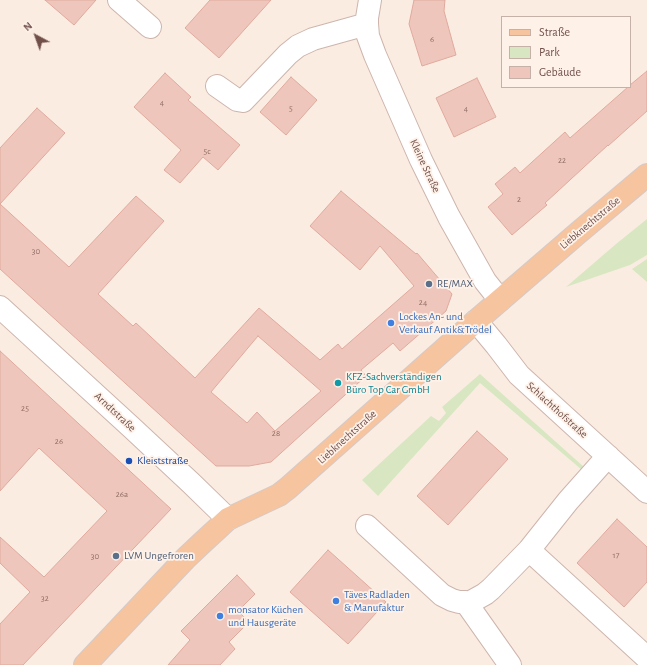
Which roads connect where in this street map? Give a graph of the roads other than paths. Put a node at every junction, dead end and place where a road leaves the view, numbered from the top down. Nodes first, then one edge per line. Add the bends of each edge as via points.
1 (119, 0) edge
2 (370, 0) edge
3 (367, 24) junction
4 (150, 27) dead end
5 (217, 86) dead end
6 (647, 175) edge
7 (500, 300) junction
8 (0, 307) edge
9 (476, 321) junction
10 (608, 456) junction
11 (647, 492) edge
12 (228, 519) junction
13 (367, 526) dead end
14 (528, 550) junction
15 (467, 604) junction
16 (647, 658) edge
17 (84, 665) edge
18 (510, 665) edge

1 - 4 street
2 - 3 street, Kleine Straße
3 - 5 street via 313,39 298,46 243,101 237,100
3 - 7 street, Kleine Straße via 374,54 448,218
6 - 7 main road, Liebknechtstraße
7 - 9 main road, Liebknechtstraße
8 - 12 street, Arndtstraße
9 - 10 street, Schlachthofstraße via 519,375
9 - 12 main road, Liebknechtstraße via 288,488
10 - 11 street, Schlachthofstraße
10 - 14 street
12 - 17 main road, Liebknechtstraße via 186,558
13 - 15 street via 442,595
14 - 15 street via 485,594
14 - 16 street
15 - 18 street

